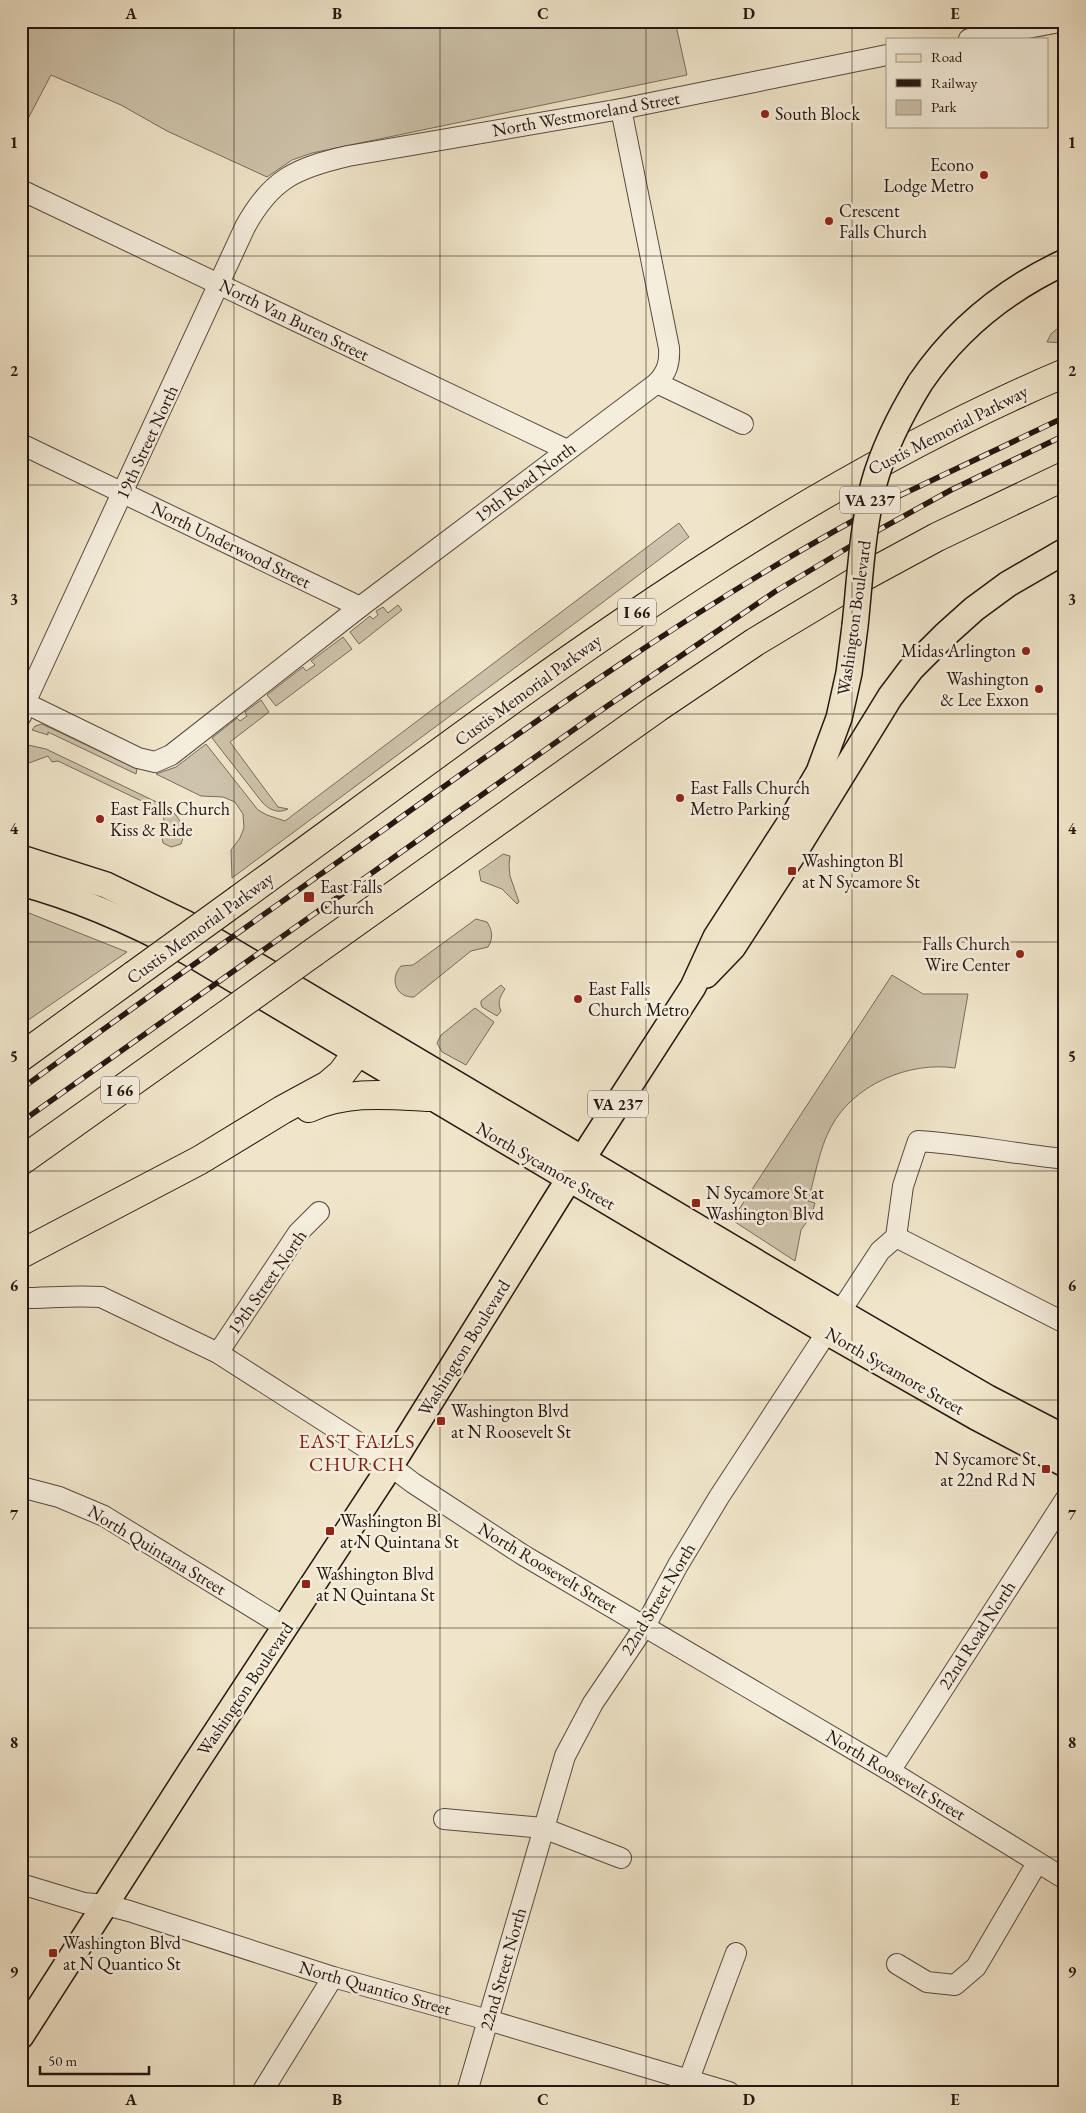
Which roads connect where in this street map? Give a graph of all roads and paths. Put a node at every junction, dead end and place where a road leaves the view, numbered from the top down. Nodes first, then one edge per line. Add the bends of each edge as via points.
1 (1065, 21) edge
2 (974, 38) edge
3 (886, 55) edge
4 (621, 109) junction
5 (288, 177) joint
6 (21, 190) edge
7 (1065, 262) edge
8 (220, 285) junction
9 (1065, 373) edge
10 (657, 383) junction
11 (743, 424) dead end
12 (21, 444) edge
13 (567, 450) junction
14 (1065, 476) edge
15 (123, 493) junction
16 (1065, 551) edge
17 (360, 607) junction
18 (23, 707) edge
19 (21, 858) edge
20 (21, 883) edge
21 (693, 987) junction
22 (364, 1044) junction
23 (21, 1057) edge
24 (430, 1097) junction
25 (234, 1139) junction
26 (1065, 1160) edge
27 (21, 1161) edge
28 (576, 1169) junction
29 (319, 1212) dead end
30 (896, 1237) junction
31 (21, 1254) edge
32 (21, 1298) edge
33 (834, 1322) junction
34 (1065, 1323) edge
35 (218, 1353) junction
36 (1065, 1438) edge
37 (1065, 1464) edge
38 (392, 1465) junction
39 (21, 1487) edge
40 (1065, 1500) edge
41 (645, 1626) junction
42 (286, 1628) junction
43 (890, 1770) junction
44 (444, 1819) dead end
45 (543, 1828) junction
46 (621, 1858) dead end
47 (1037, 1863) junction
48 (1065, 1879) edge
49 (21, 1884) edge
50 (106, 1905) junction
51 (736, 1953) dead end
52 (897, 1964) dead end
53 (333, 1977) junction
54 (488, 2020) junction
55 (21, 2036) edge
56 (689, 2079) junction
57 (707, 2088) edge
58 (262, 2092) edge
59 (467, 2092) edge
60 (729, 2092) edge

1 - 2 street
3 - 4 street, North Westmoreland Street
4 - 5 street, North Westmoreland Street via 348,156 311,165
4 - 10 street, 19th Road North via 669,348 666,372
5 - 8 street, 19th Street North via 264,197 250,217
6 - 8 street, North Van Buren Street
7 - 21 main road, Washington Boulevard / VA 237, bridge via 1024,285 979,317 940,355 893,432 874,483 849,674 839,718 819,772 716,937
8 - 13 street, North Van Buren Street
8 - 15 street, 19th Street North
9 - 23 highway, Custis Memorial Parkway / I 66, bridge via 983,410 818,497 652,601
10 - 11 street
10 - 13 street, 19th Road North
12 - 15 street, North Underwood Street
13 - 17 street, 19th Road North
14 - 27 highway, I 66, bridge via 865,576 755,642 674,696
15 - 17 street, North Underwood Street
15 - 18 street, 19th Street North
16 - 21 main road, Washington Boulevard / VA 237 via 1008,584 974,609 911,669 890,697 733,947
17 - 18 street, 19th Road North via 171,755 155,762 138,758
19 - 22 main road, North Sycamore Street via 98,882 167,914
20 - 22 main road, North Sycamore Street via 84,902 145,929
21 - 28 main road, Washington Boulevard / VA 237
22 - 24 main road, North Sycamore Street
22 - 25 highway via 341,1074 328,1085
22 - 28 main road, North Sycamore Street
24 - 25 highway via 373,1095 336,1098
24 - 28 main road, North Sycamore Street
25 - 31 highway
26 - 30 street via 964,1144 918,1141 903,1186
28 - 33 main road, North Sycamore Street
28 - 38 main road, Washington Boulevard / VA 237
29 - 35 street, 19th Street North via 298,1233
30 - 33 street, 22nd Street North via 880,1251
30 - 34 street
32 - 35 street, North Roosevelt Street via 101,1297
33 - 36 main road, North Sycamore Street
33 - 37 main road, North Sycamore Street via 976,1418
33 - 41 street, 22nd Street North via 719,1497
35 - 38 street, North Roosevelt Street
38 - 41 street, North Roosevelt Street via 413,1483 523,1555
38 - 42 main road, Washington Boulevard / VA 237
39 - 42 street, North Quintana Street via 67,1500 104,1516
40 - 43 street, 22nd Road North
41 - 43 street, North Roosevelt Street
41 - 45 street, 22nd Street North via 593,1703 565,1756
42 - 50 main road, Washington Boulevard / VA 237
43 - 47 street, North Roosevelt Street
44 - 45 street
45 - 46 street
45 - 54 street, 22nd Street North
47 - 48 street, North Roosevelt Street
47 - 52 street via 976,1967 955,1985 927,1982
49 - 50 street, North Quantico Street via 84,1903
50 - 53 street, North Quantico Street
50 - 55 main road, Washington Boulevard / VA 237
51 - 56 street
53 - 54 street, North Quantico Street
53 - 58 street
54 - 56 street, North Quantico Street
54 - 59 street, 22nd Street North
56 - 57 street, North Quantico Street
57 - 60 street, North Quantico Street

